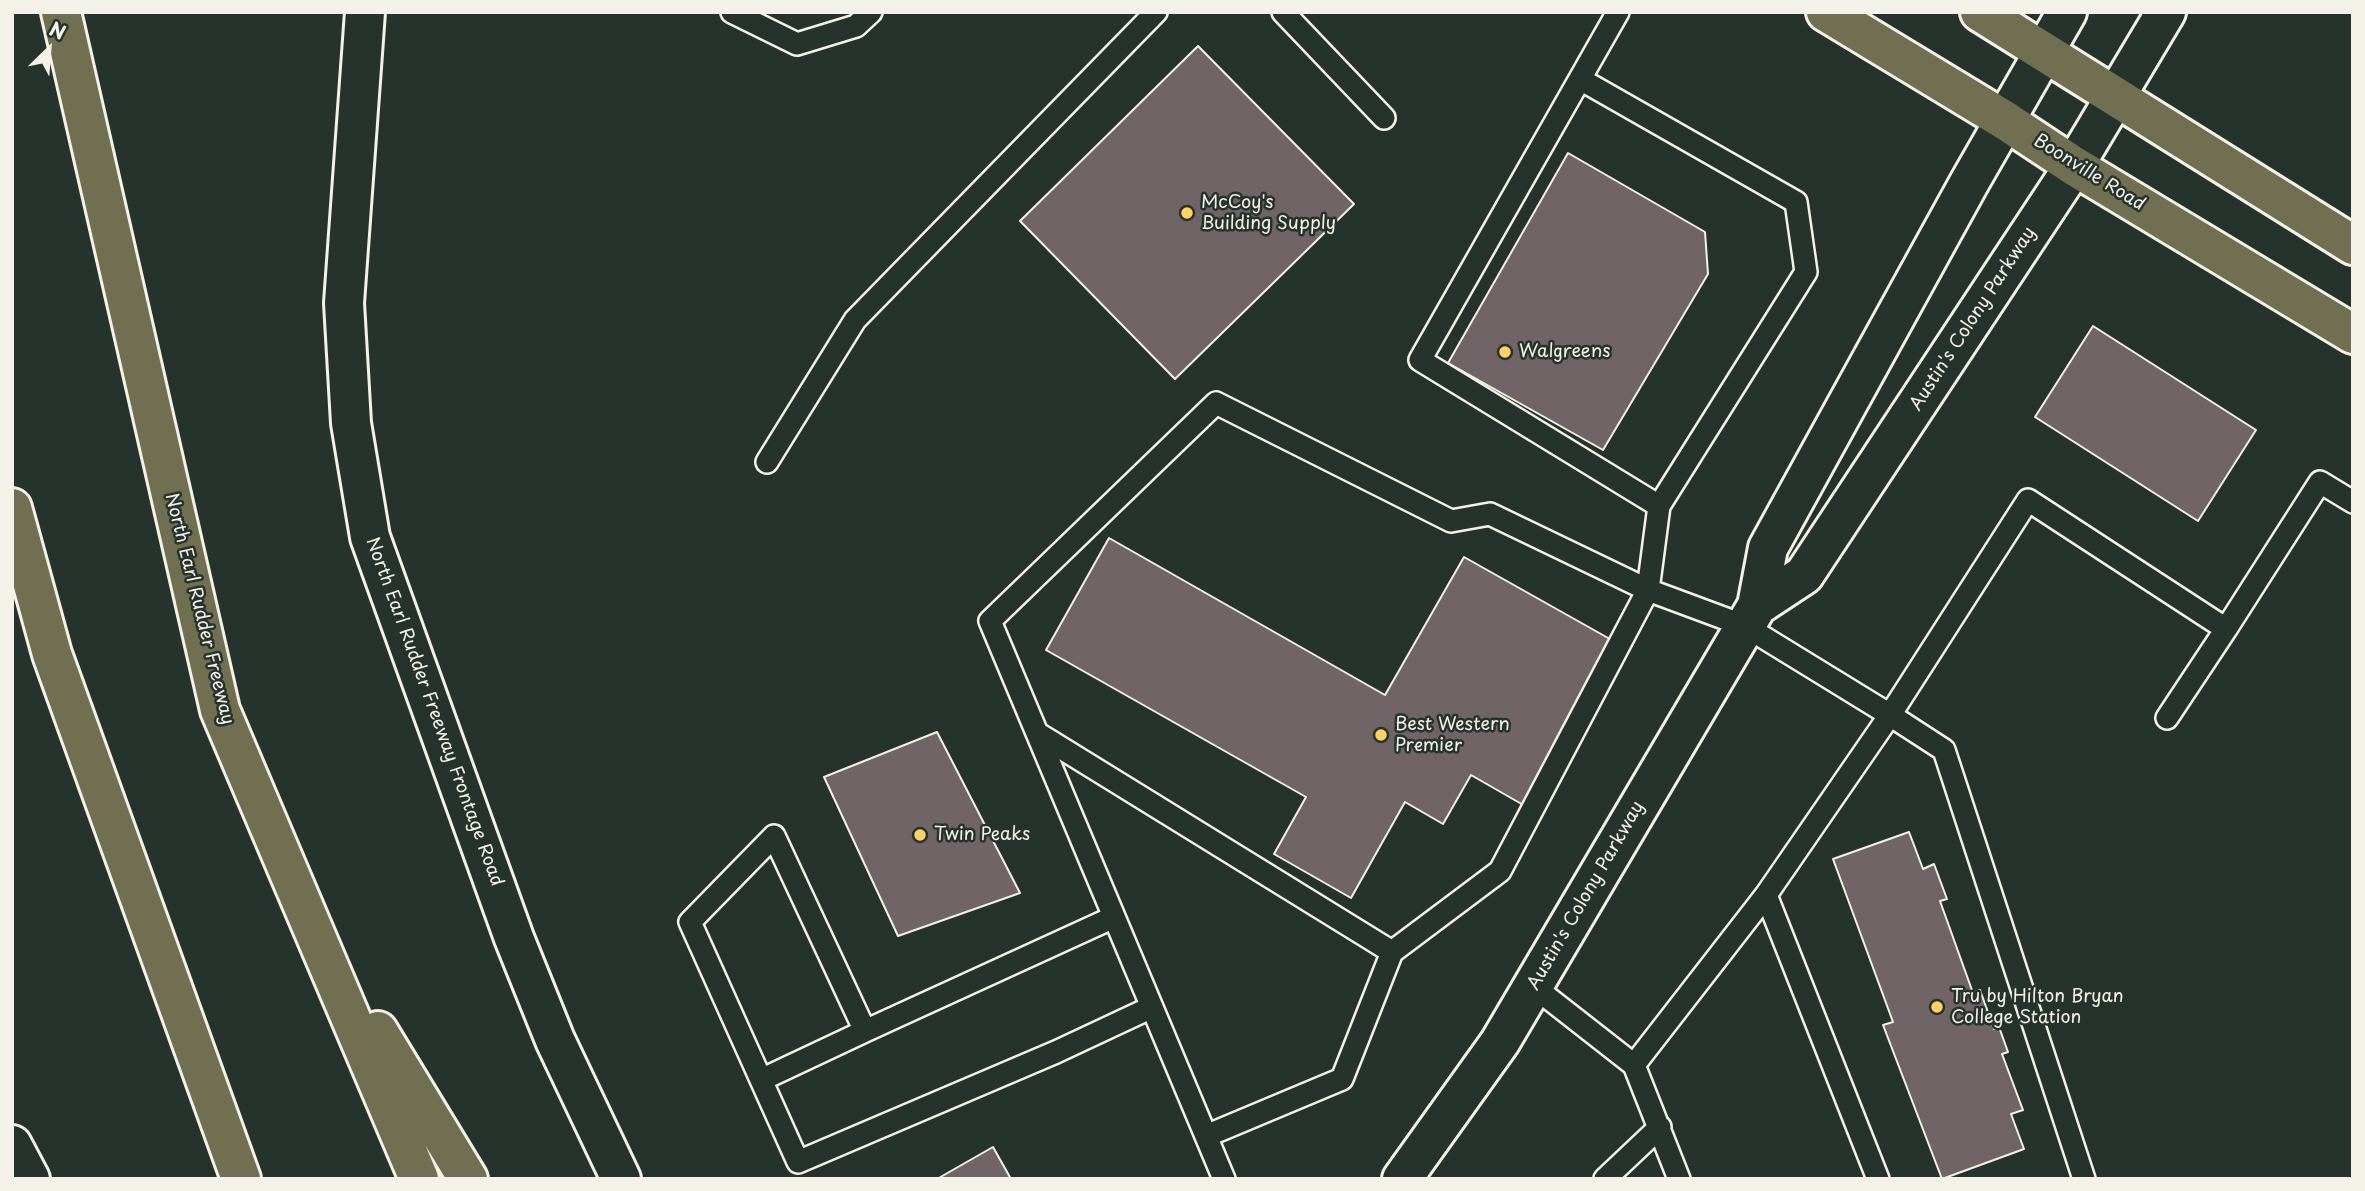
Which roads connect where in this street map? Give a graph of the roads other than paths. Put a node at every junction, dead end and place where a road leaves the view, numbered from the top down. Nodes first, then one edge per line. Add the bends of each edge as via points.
1 (61, 12) edge
2 (365, 12) edge
3 (732, 12) edge
4 (871, 12) edge
5 (1156, 12) edge
6 (1283, 12) edge
7 (1618, 12) edge
8 (1826, 12) edge
9 (1980, 12) edge
10 (2067, 12) edge
11 (2166, 12) edge
12 (2045, 52) junction
13 (1580, 79) junction
14 (2115, 97) junction
15 (1384, 118) dead end
16 (2006, 121) junction
17 (2074, 166) junction
18 (2353, 245) edge
19 (2353, 334) edge
20 (767, 462) dead end
21 (2353, 502) edge
22 (1659, 506) junction
23 (12, 508) edge
24 (1648, 590) junction
25 (1751, 616) junction
26 (2226, 629) junction
27 (1890, 715) junction
28 (2167, 718) dead end
29 (1037, 733) junction
30 (1766, 895) junction
31 (1114, 917) junction
32 (309, 920) junction
33 (1392, 952) junction
34 (1533, 986) junction
35 (1152, 1007) junction
36 (865, 1031) junction
37 (1634, 1065) junction
38 (761, 1080) junction
39 (1660, 1128) junction
40 (1206, 1136) junction
41 (12, 1145) edge
42 (30, 1179) edge
43 (240, 1179) edge
44 (419, 1179) edge
45 (468, 1179) edge
46 (621, 1179) edge
47 (1224, 1179) edge
48 (1402, 1179) edge
49 (1605, 1179) edge
50 (1679, 1179) edge
51 (1878, 1179) edge
52 (2084, 1179) edge

1 - 32 main road, North Earl Rudder Freeway via 220,710
2 - 46 street, North Earl Rudder Freeway Frontage Road via 344,303 351,422 370,537 514,938 555,1040
3 - 4 lane via 797,44 856,26
5 - 20 lane via 855,320
6 - 15 lane
7 - 13 lane
8 - 16 main road, Boonville Road
9 - 12 main road
10 - 12 street, Austin's Colony Parkway
11 - 14 street, Austin's Colony Parkway
12 - 14 main road
12 - 16 street, Austin's Colony Parkway
13 - 22 lane via 1796,202 1806,272
13 - 22 lane via 1420,360
14 - 17 street, Austin's Colony Parkway
14 - 18 main road
16 - 17 main road, Boonville Road
16 - 25 street, Austin's Colony Parkway via 1768,548
17 - 19 main road, Boonville Road
17 - 25 street, Austin's Colony Parkway via 1804,575
21 - 26 lane via 2320,482
22 - 24 lane
23 - 43 main road via 52,654
24 - 25 lane
24 - 29 lane via 1490,514 1451,522 1216,403 990,621
24 - 33 lane via 1500,871
25 - 27 lane
25 - 34 street, Austin's Colony Parkway
26 - 27 lane via 2028,500
26 - 28 lane
27 - 30 lane
27 - 52 lane via 1944,750
29 - 31 lane
29 - 33 lane
30 - 37 lane
30 - 51 lane
31 - 35 lane
31 - 36 lane
32 - 44 main road, North Earl Rudder Freeway
32 - 45 main road
33 - 40 lane via 1342,1079
34 - 37 lane
34 - 48 street, Austin's Colony Parkway via 1500,1042
35 - 38 lane via 798,1163
35 - 40 lane
36 - 38 lane
36 - 38 lane via 774,836 690,922
37 - 39 lane
39 - 49 lane
39 - 50 lane
40 - 47 lane
41 - 42 street

